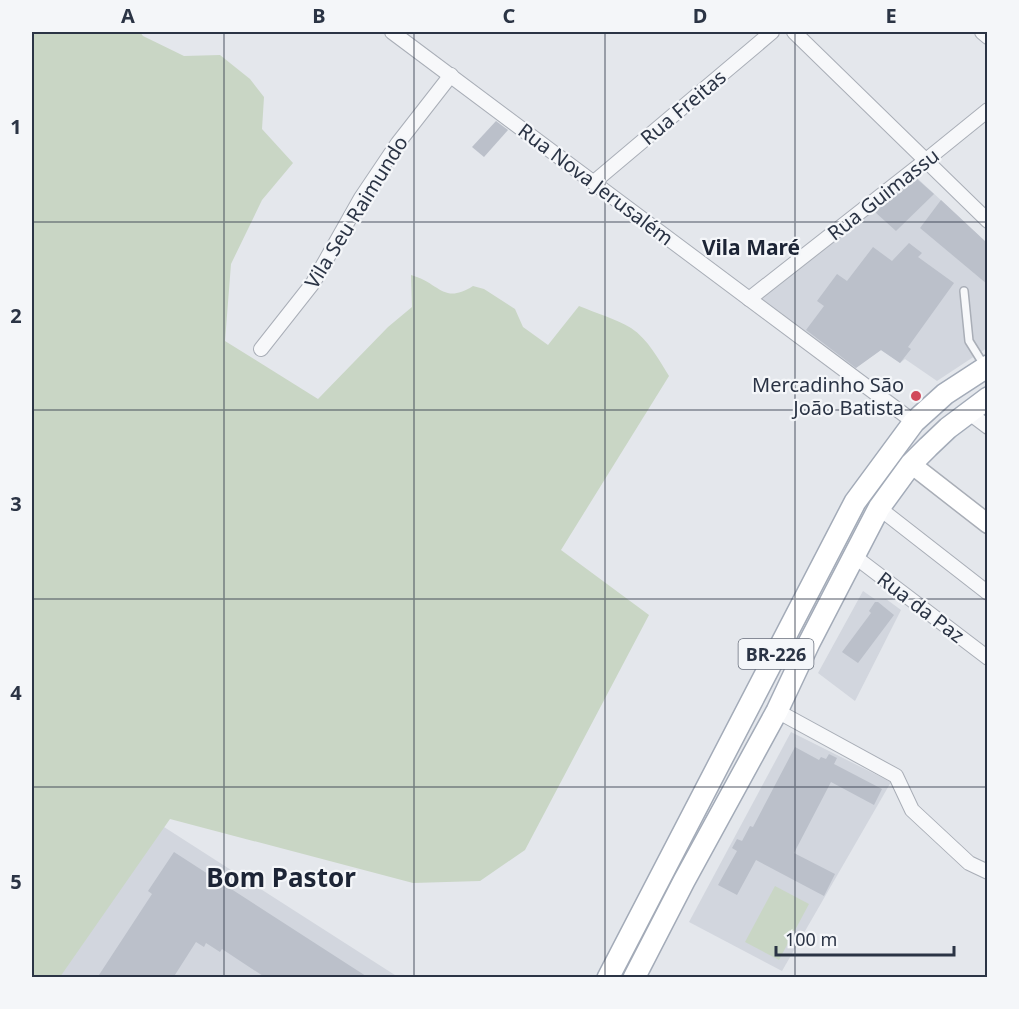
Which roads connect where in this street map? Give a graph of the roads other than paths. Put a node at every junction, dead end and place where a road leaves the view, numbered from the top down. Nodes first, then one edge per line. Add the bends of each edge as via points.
1 (392, 32) edge
2 (772, 32) edge
3 (794, 32) edge
4 (982, 32) edge
5 (987, 38) edge
6 (451, 75) junction
7 (987, 110) edge
8 (925, 162) junction
9 (594, 182) junction
10 (987, 221) edge
11 (964, 291) dead end
12 (749, 299) junction
13 (261, 349) dead end
14 (987, 368) edge
15 (987, 398) edge
16 (968, 412) junction
17 (914, 422) junction
18 (987, 427) edge
19 (911, 464) junction
20 (879, 508) junction
21 (987, 524) edge
22 (854, 556) junction
23 (987, 592) edge
24 (789, 630) junction
25 (809, 643) junction
26 (987, 658) edge
27 (777, 711) junction
28 (987, 872) edge
29 (609, 978) edge
30 (634, 978) edge

1 - 6 street, Rua Nova Jerusalém
2 - 9 street, Rua Freitas
3 - 8 street
4 - 5 street
6 - 9 street, Rua Nova Jerusalém
6 - 13 street, Vila Seu Raimundo via 367,189 313,283
7 - 8 street, Rua Guimassu
8 - 10 street
8 - 12 street, Rua Guimassu
9 - 12 street, Rua Nova Jerusalém
11 - 14 lane via 969,341
12 - 17 street, Rua Nova Jerusalém
14 - 17 main road, BR-226 via 945,394
15 - 16 main road, BR-226
16 - 18 street
16 - 19 main road, BR-226
17 - 24 main road, BR-226 via 855,502
19 - 20 main road, BR-226
19 - 21 street
20 - 22 main road, BR-226
20 - 23 street
22 - 25 main road, BR-226
22 - 26 street, Rua da Paz
24 - 25 main road
24 - 29 main road, BR-226
25 - 27 main road, BR-226
27 - 28 street via 896,776 912,810 969,863
27 - 30 main road, BR-226

